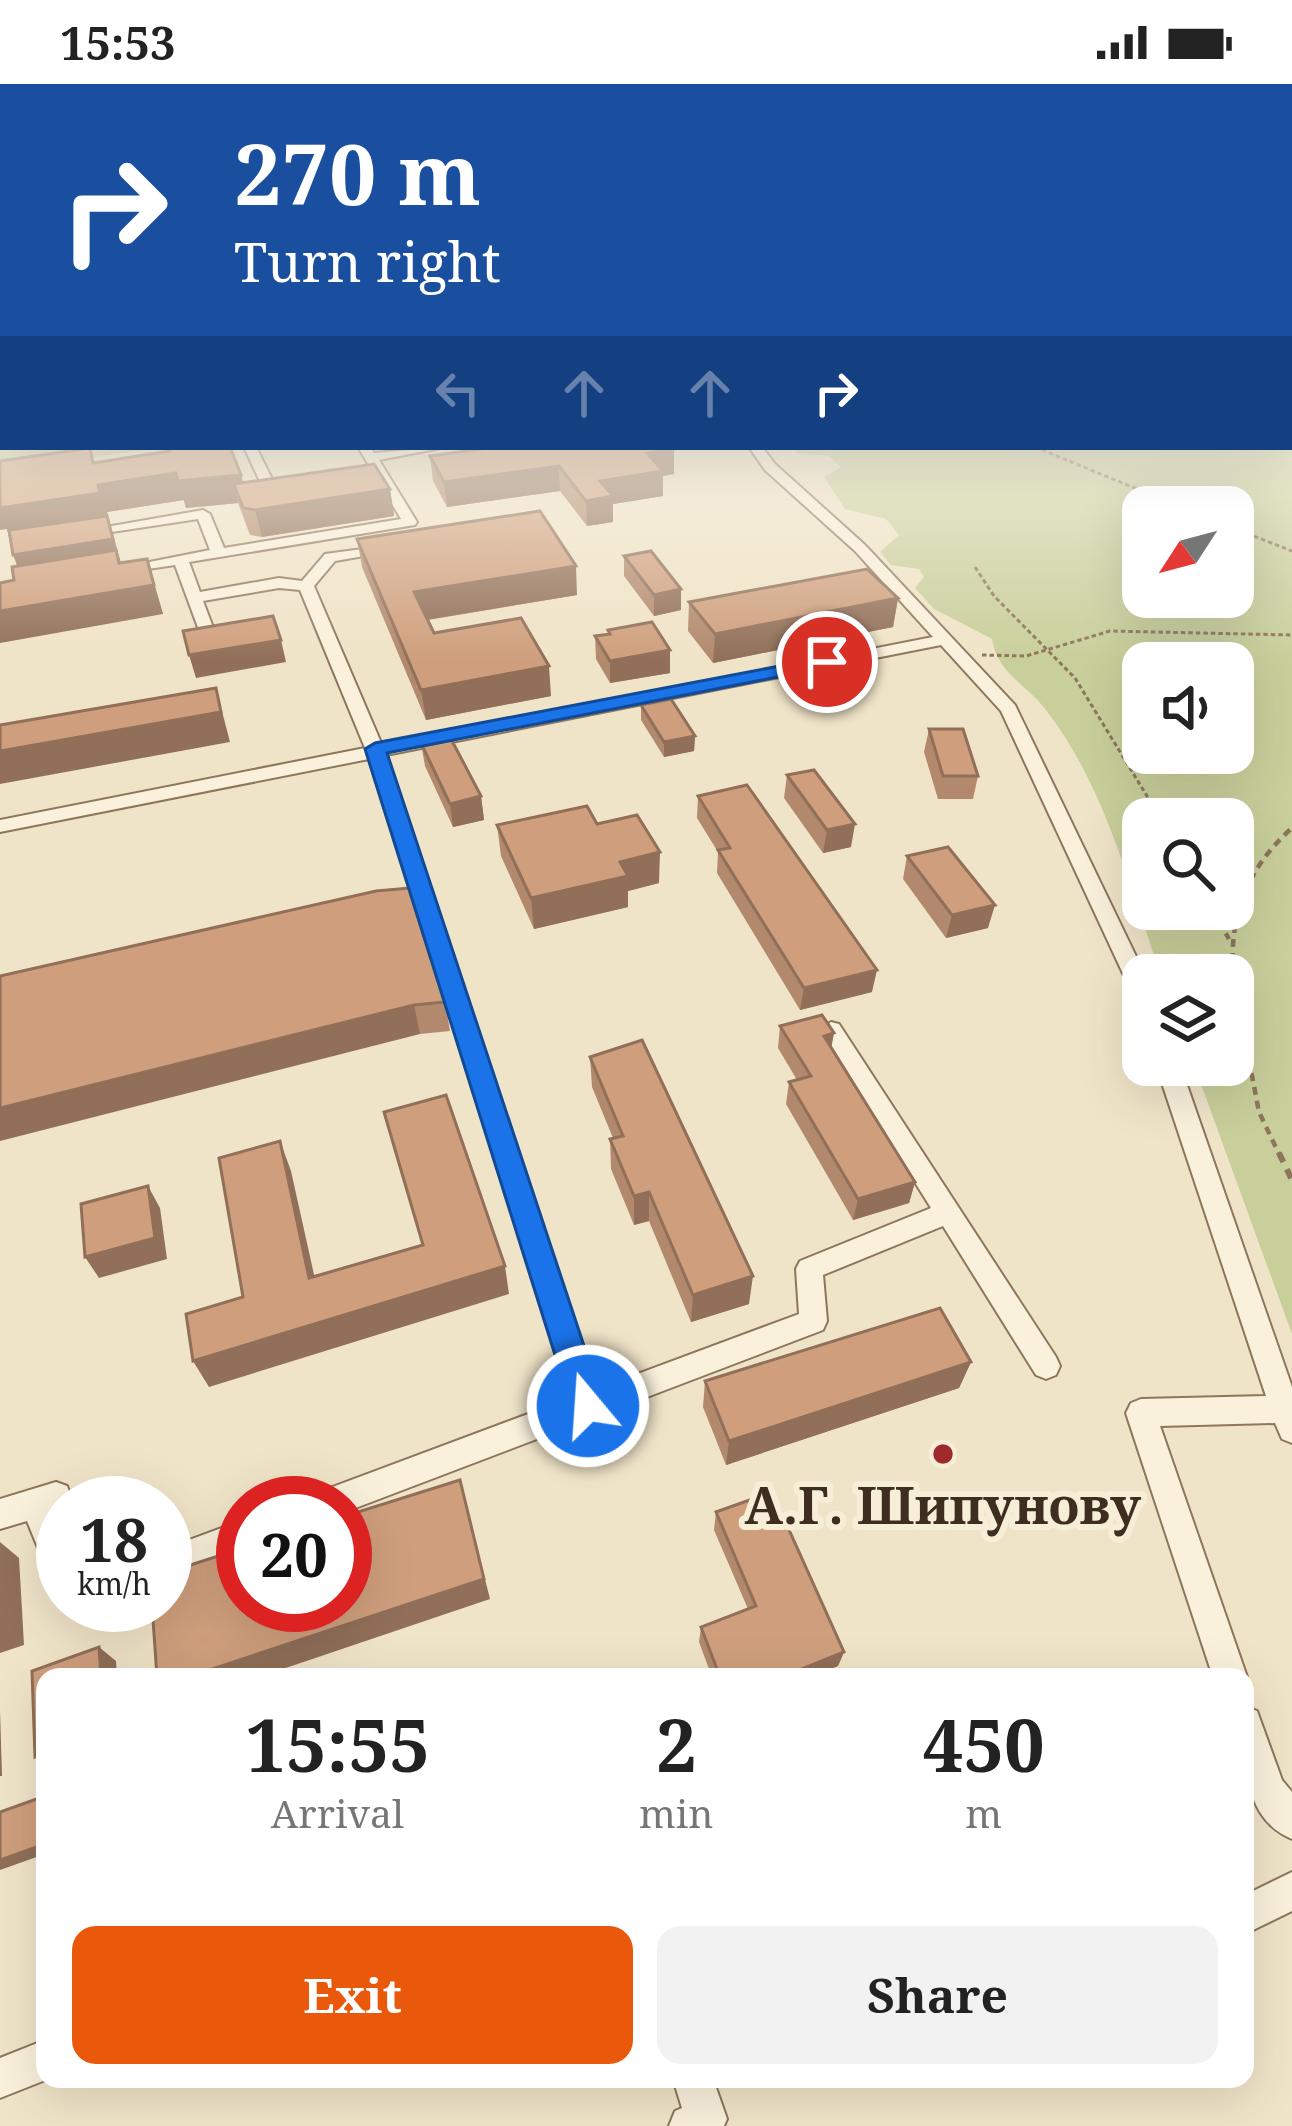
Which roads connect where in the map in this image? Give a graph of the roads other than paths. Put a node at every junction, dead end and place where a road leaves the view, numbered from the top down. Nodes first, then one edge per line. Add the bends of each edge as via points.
1 (260, 469) edge
2 (378, 469) edge
3 (773, 469) edge
4 (385, 480) junction
5 (362, 484) edge
6 (296, 494) edge
7 (68, 535) edge
8 (396, 547) edge
9 (218, 552) junction
10 (180, 558) junction
11 (113, 570) edge
12 (306, 586) junction
13 (194, 598) junction
14 (208, 638) edge
15 (951, 647) junction
16 (375, 749) junction
17 (0, 826) edge
18 (1125, 954) edge
19 (831, 1030) edge
20 (1175, 1086) edge
21 (948, 1213) junction
22 (1046, 1366) dead end
23 (588, 1406) junction
24 (1288, 1419) edge
25 (372, 1487) edge
26 (36, 1503) edge
27 (0, 1514) edge
28 (1226, 1668) edge
29 (1254, 1754) edge
30 (1292, 1821) edge
31 (1292, 1891) edge
32 (1254, 1910) edge
33 (36, 2064) edge
34 (0, 2078) edge
35 (696, 2088) edge
36 (690, 2126) edge

1 - 6 street via 274,498
2 - 4 street
3 - 15 street
4 - 5 street
4 - 9 street via 410,522
7 - 9 street via 203,514
8 - 12 street via 330,557
9 - 10 street
10 - 11 street
10 - 13 street
12 - 13 street
12 - 16 street
13 - 14 street
15 - 16 street
15 - 18 street via 1009,709
16 - 17 street
16 - 23 street
19 - 21 street
20 - 24 street
21 - 22 street
21 - 23 street via 808,1268 812,1321
23 - 25 street
24 - 28 street via 1141,1413
26 - 27 street
29 - 30 street
31 - 32 street
33 - 34 street
35 - 36 street via 706,2119

